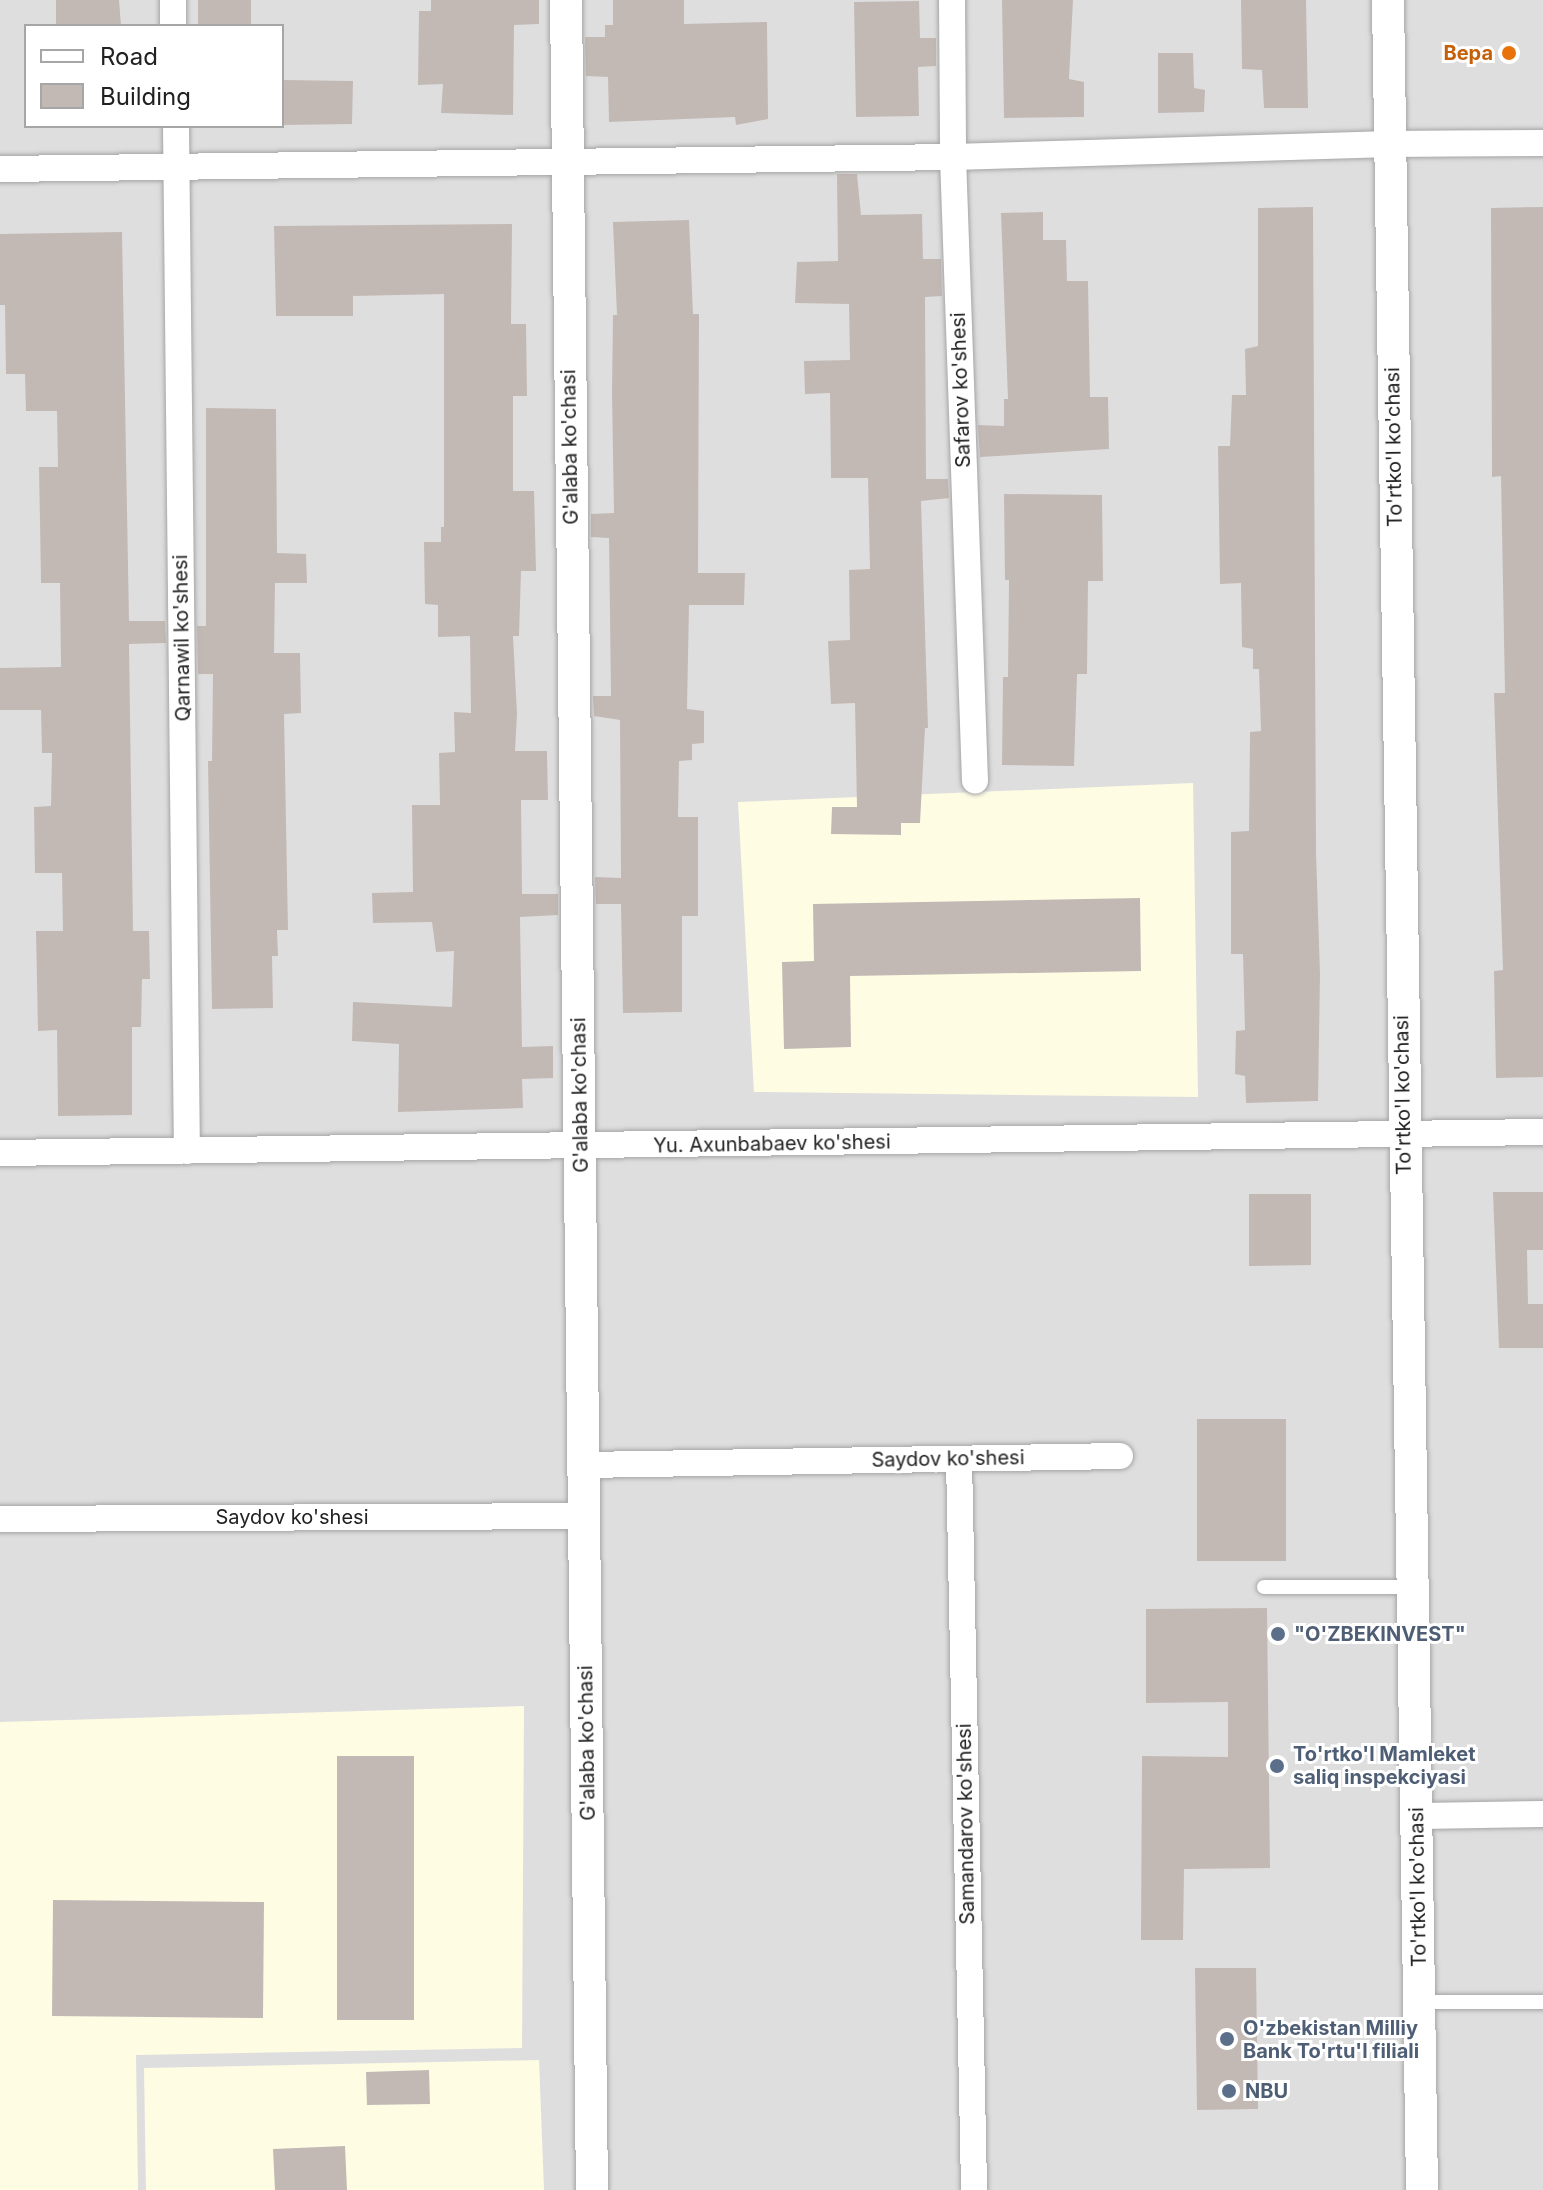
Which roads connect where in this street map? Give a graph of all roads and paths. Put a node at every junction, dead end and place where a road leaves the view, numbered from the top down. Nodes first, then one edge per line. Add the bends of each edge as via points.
1 (173, 0) edge
2 (566, 0) edge
3 (952, 0) edge
4 (1388, 0) edge
5 (173, 24) edge
6 (176, 128) edge
7 (1543, 143) edge
8 (1391, 144) junction
9 (953, 157) junction
10 (565, 160) junction
11 (177, 166) junction
12 (0, 169) edge
13 (975, 781) dead end
14 (1543, 1132) edge
15 (1403, 1136) junction
16 (581, 1146) junction
17 (187, 1151) junction
18 (0, 1153) edge
19 (1120, 1456) dead end
20 (959, 1459) junction
21 (584, 1465) junction
22 (585, 1516) junction
23 (0, 1519) edge
24 (1264, 1587) dead end
25 (1413, 1587) junction
26 (1543, 1814) edge
27 (1418, 1816) junction
28 (1420, 2002) junction
29 (1543, 2002) edge
30 (592, 2190) edge
31 (974, 2190) edge
32 (1422, 2190) edge

1 - 5 street
2 - 10 street, G'alaba ko'chasi
3 - 9 street, Safarov ko'shesi
4 - 8 street, To'rtko'l ko'chasi
6 - 11 street, Qarnawil ko'shesi
7 - 8 street
8 - 9 street
8 - 15 street, To'rtko'l ko'chasi
9 - 10 street
9 - 13 street, Safarov ko'shesi
10 - 11 street
10 - 16 street, G'alaba ko'chasi
11 - 12 street
11 - 17 street, Qarnawil ko'shesi
14 - 15 street, Yu. Axunbabaev ko'shesi
15 - 16 street, Yu. Axunbabaev ko'shesi
15 - 25 street, To'rtko'l ko'chasi
16 - 17 street, Yu. Axunbabaev ko'shesi
16 - 21 street, G'alaba ko'chasi
17 - 18 street, Yu. Axunbabaev ko'shesi
19 - 20 street, Saydov ko'shesi
20 - 21 street, Saydov ko'shesi
20 - 31 street, Samandarov ko'shesi
21 - 22 street, G'alaba ko'chasi
22 - 23 street, Saydov ko'shesi
22 - 30 street, G'alaba ko'chasi
24 - 25 lane
25 - 27 street, To'rtko'l ko'chasi
26 - 27 street
27 - 28 street, To'rtko'l ko'chasi
28 - 29 lane
28 - 32 street, To'rtko'l ko'chasi

